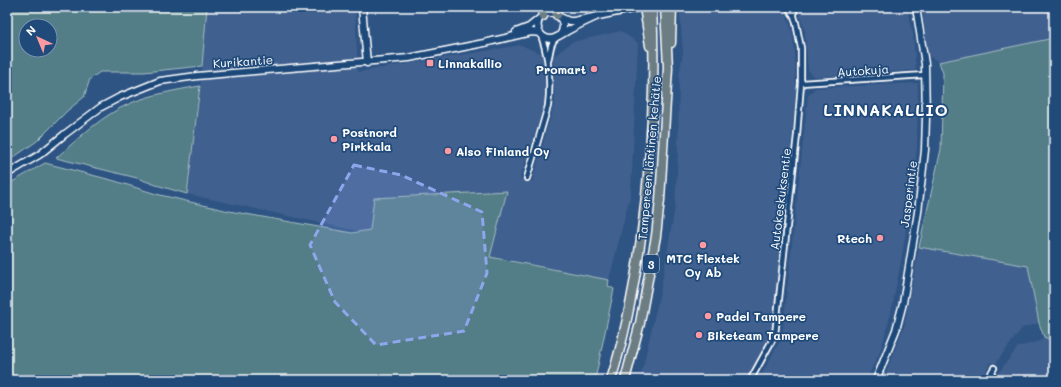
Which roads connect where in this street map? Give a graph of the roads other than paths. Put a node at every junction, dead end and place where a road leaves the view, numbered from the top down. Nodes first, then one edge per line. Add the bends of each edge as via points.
1 (362, 7) edge
2 (542, 7) edge
3 (643, 7) edge
4 (652, 7) edge
5 (665, 7) edge
6 (672, 7) edge
7 (788, 7) edge
8 (794, 7) edge
9 (916, 7) edge
10 (557, 13) edge
11 (794, 16) junction
12 (596, 17) junction
13 (541, 18) junction
14 (541, 34) junction
15 (558, 36) junction
16 (506, 37) junction
17 (548, 60) junction
18 (653, 61) junction
19 (368, 63) junction
20 (668, 68) junction
21 (925, 75) junction
22 (801, 83) junction
23 (7, 174) edge
24 (527, 178) dead end
25 (994, 368) dead end
26 (611, 380) edge
27 (625, 380) edge
28 (753, 380) edge
29 (876, 380) edge
30 (987, 380) edge

1 - 19 main road
2 - 13 highway
3 - 12 main road
3 - 18 highway
4 - 18 highway, Tampereen läntinen kehätie / 3
5 - 20 highway, Tampereen läntinen kehätie / 3
6 - 20 highway via 672,39
7 - 11 street, Autokeskuksentie
8 - 11 street, Autokeskuksentie
9 - 21 main road, Jasperintie
10 - 12 main road via 568,21
10 - 13 main road via 548,13
10 - 15 main road via 564,28
11 - 22 street, Autokeskuksentie via 801,48
12 - 15 main road
13 - 14 main road via 538,27
13 - 16 main road, Kurikantie via 529,27
14 - 15 main road via 548,39
14 - 16 main road, Kurikantie via 532,32
14 - 17 street
15 - 17 street via 552,44
16 - 19 main road, Kurikantie via 429,55
17 - 24 street via 548,106
18 - 26 highway, Tampereen läntinen kehätie / 3 via 650,144 642,234 636,274
19 - 23 main road, Kurikantie via 197,76 160,82 101,107 39,155
20 - 27 highway, Tampereen läntinen kehätie / 3 via 656,236 640,323
21 - 22 street, Autokuja
21 - 29 main road, Jasperintie via 925,150 912,248 896,330
22 - 28 street, Autokeskuksentie via 775,335 752,377
25 - 30 street

